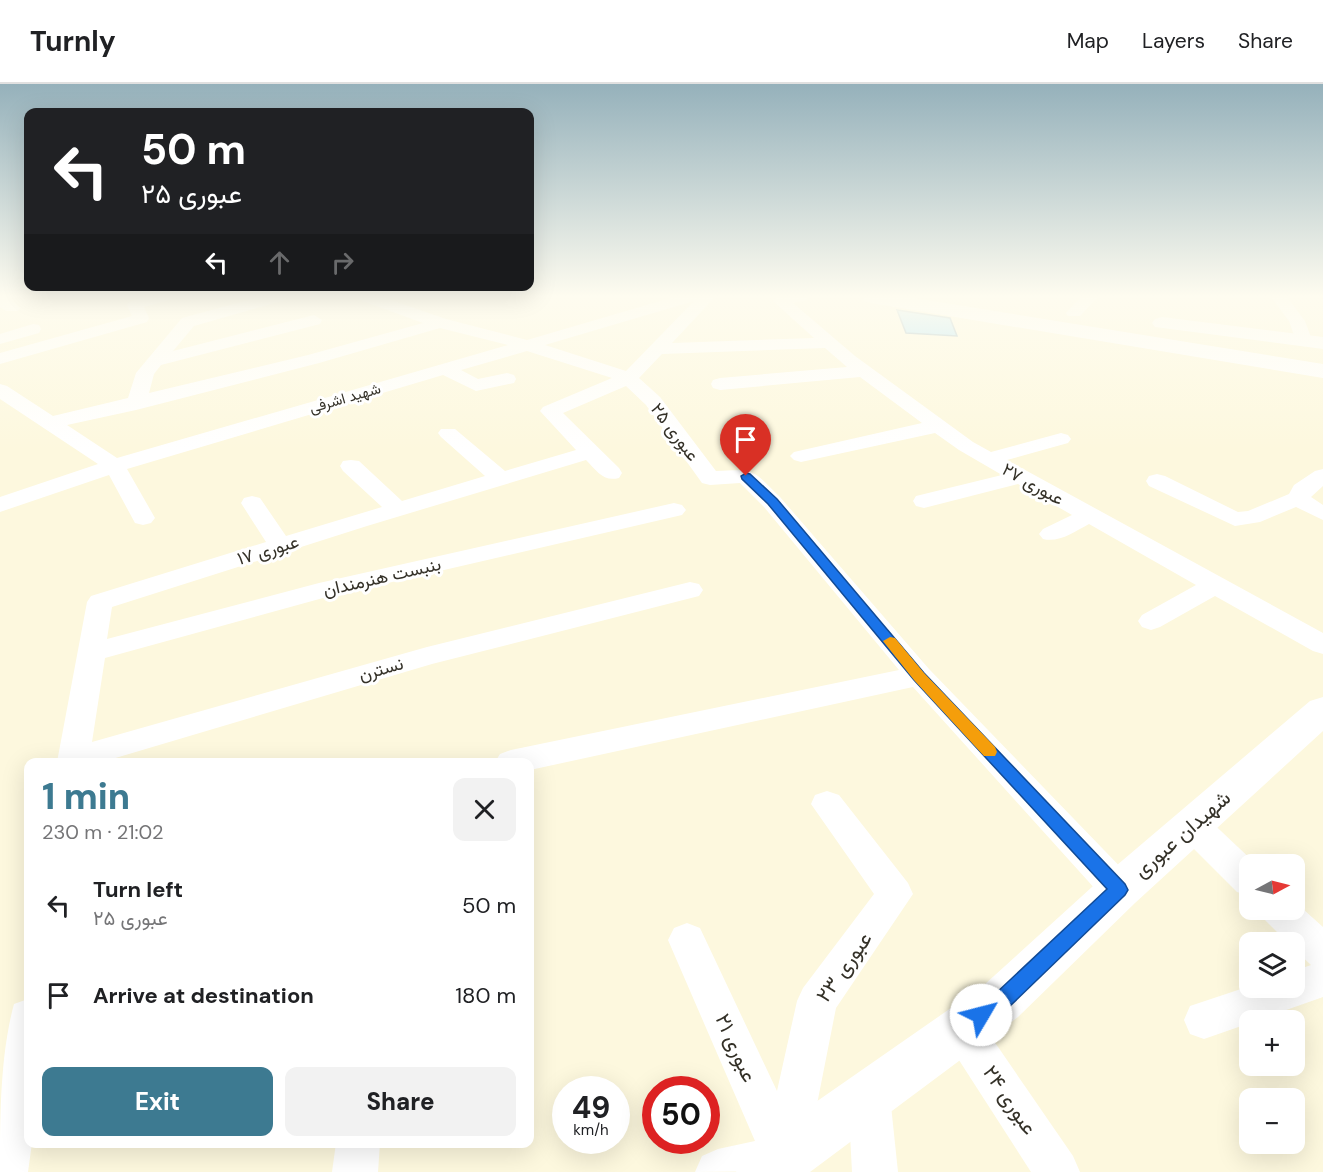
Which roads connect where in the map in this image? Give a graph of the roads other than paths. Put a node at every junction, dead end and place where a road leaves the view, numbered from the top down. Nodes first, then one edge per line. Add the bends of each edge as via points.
1 (39, 348) edge
2 (166, 348) edge
3 (206, 348) edge
4 (353, 348) edge
5 (518, 348) edge
6 (536, 348) edge
7 (659, 348) edge
8 (721, 348) edge
9 (835, 348) edge
10 (1181, 348) edge
11 (1307, 348) edge
12 (657, 350) junction
13 (1323, 351) edge
14 (0, 359) edge
15 (155, 361) junction
16 (445, 369) junction
17 (863, 371) junction
18 (1323, 371) edge
19 (629, 378) junction
20 (507, 379) dead end
21 (720, 384) dead end
22 (0, 390) edge
23 (136, 404) junction
24 (51, 423) junction
25 (938, 426) junction
26 (448, 433) dead end
27 (1061, 439) dead end
28 (591, 453) junction
29 (801, 456) dead end
30 (988, 459) junction
31 (115, 466) junction
32 (351, 466) dead end
33 (611, 473) dead end
34 (1323, 476) edge
35 (1021, 477) junction
36 (501, 479) junction
37 (1157, 481) dead end
38 (1299, 498) junction
39 (924, 501) dead end
40 (252, 503) dead end
41 (0, 505) edge
42 (398, 509) junction
43 (674, 510) dead end
44 (1323, 513) edge
45 (1090, 515) junction
46 (143, 518) dead end
47 (1051, 534) dead end
48 (280, 546) junction
49 (1215, 585) junction
50 (690, 590) dead end
51 (1151, 621) dead end
52 (1323, 645) edge
53 (92, 652) junction
54 (919, 676) junction
55 (1323, 710) edge
56 (74, 758) edge
57 (83, 758) edge
58 (530, 758) edge
59 (827, 804) dead end
60 (1192, 825) junction
61 (1239, 870) edge
62 (1119, 890) junction
63 (1290, 920) edge
64 (687, 940) dead end
65 (1323, 952) edge
66 (1323, 979) edge
67 (1204, 1020) dead end
68 (962, 1029) junction
69 (24, 1045) edge
70 (869, 1096) junction
71 (357, 1148) edge
72 (774, 1164) edge
73 (5, 1172) edge
74 (355, 1172) edge
75 (718, 1172) edge
76 (875, 1172) edge
77 (1057, 1172) edge

1 - 14 street
2 - 15 street
3 - 15 street
4 - 23 street
5 - 16 street, شهید اشرفی
6 - 19 street
7 - 12 street
8 - 12 street
9 - 17 street, عبوری ۲۷
10 - 18 main road
11 - 13 main road
12 - 19 street
15 - 23 street via 145,373
16 - 20 street via 476,385
16 - 31 street, شهید اشرفی
17 - 21 street
17 - 25 street, عبوری ۲۷
19 - 28 street via 550,411
19 - 54 street, عبوری ۲۵ via 653,401 710,478 746,476 772,502
22 - 24 street
23 - 24 street
24 - 31 street
25 - 29 street
25 - 30 street, عبوری ۲۷
26 - 36 street
27 - 30 street
28 - 33 street
28 - 36 street, عبوری ۱۷
30 - 35 street, عبوری ۲۷
31 - 41 street, شهید اشرفی
31 - 46 street
32 - 42 street
34 - 38 street via 1302,490
35 - 39 street
35 - 45 street, عبوری ۲۷
36 - 42 street, عبوری ۱۷
37 - 38 street via 1235,519 1252,517
38 - 44 street
40 - 48 street
42 - 48 street, عبوری ۱۷
43 - 53 street, بنبست هنرمندان via 319,591
45 - 47 street
45 - 49 street, عبوری ۲۷
48 - 53 street, عبوری ۱۷ via 100,602
49 - 51 street
49 - 52 street, عبوری ۲۷
50 - 57 street, نسترن via 427,656
53 - 56 street, عبوری ۱۷
54 - 58 street
54 - 62 street, عبوری ۲۵
55 - 60 main road, شهیدان عبوری
59 - 72 street, عبوری ۲۳ via 895,894 817,1001
60 - 61 street
60 - 62 main road, شهیدان عبوری
62 - 68 main road, شهیدان عبوری via 1001,1001
63 - 65 street
64 - 72 street, عبوری ۲۱
66 - 67 street
68 - 70 main road, شهیدان عبوری
68 - 77 street, عبوری ۲۴
69 - 73 street
70 - 72 main road, شهیدان عبوری
70 - 76 street
71 - 74 street
72 - 75 street, شهیدان عبوری

